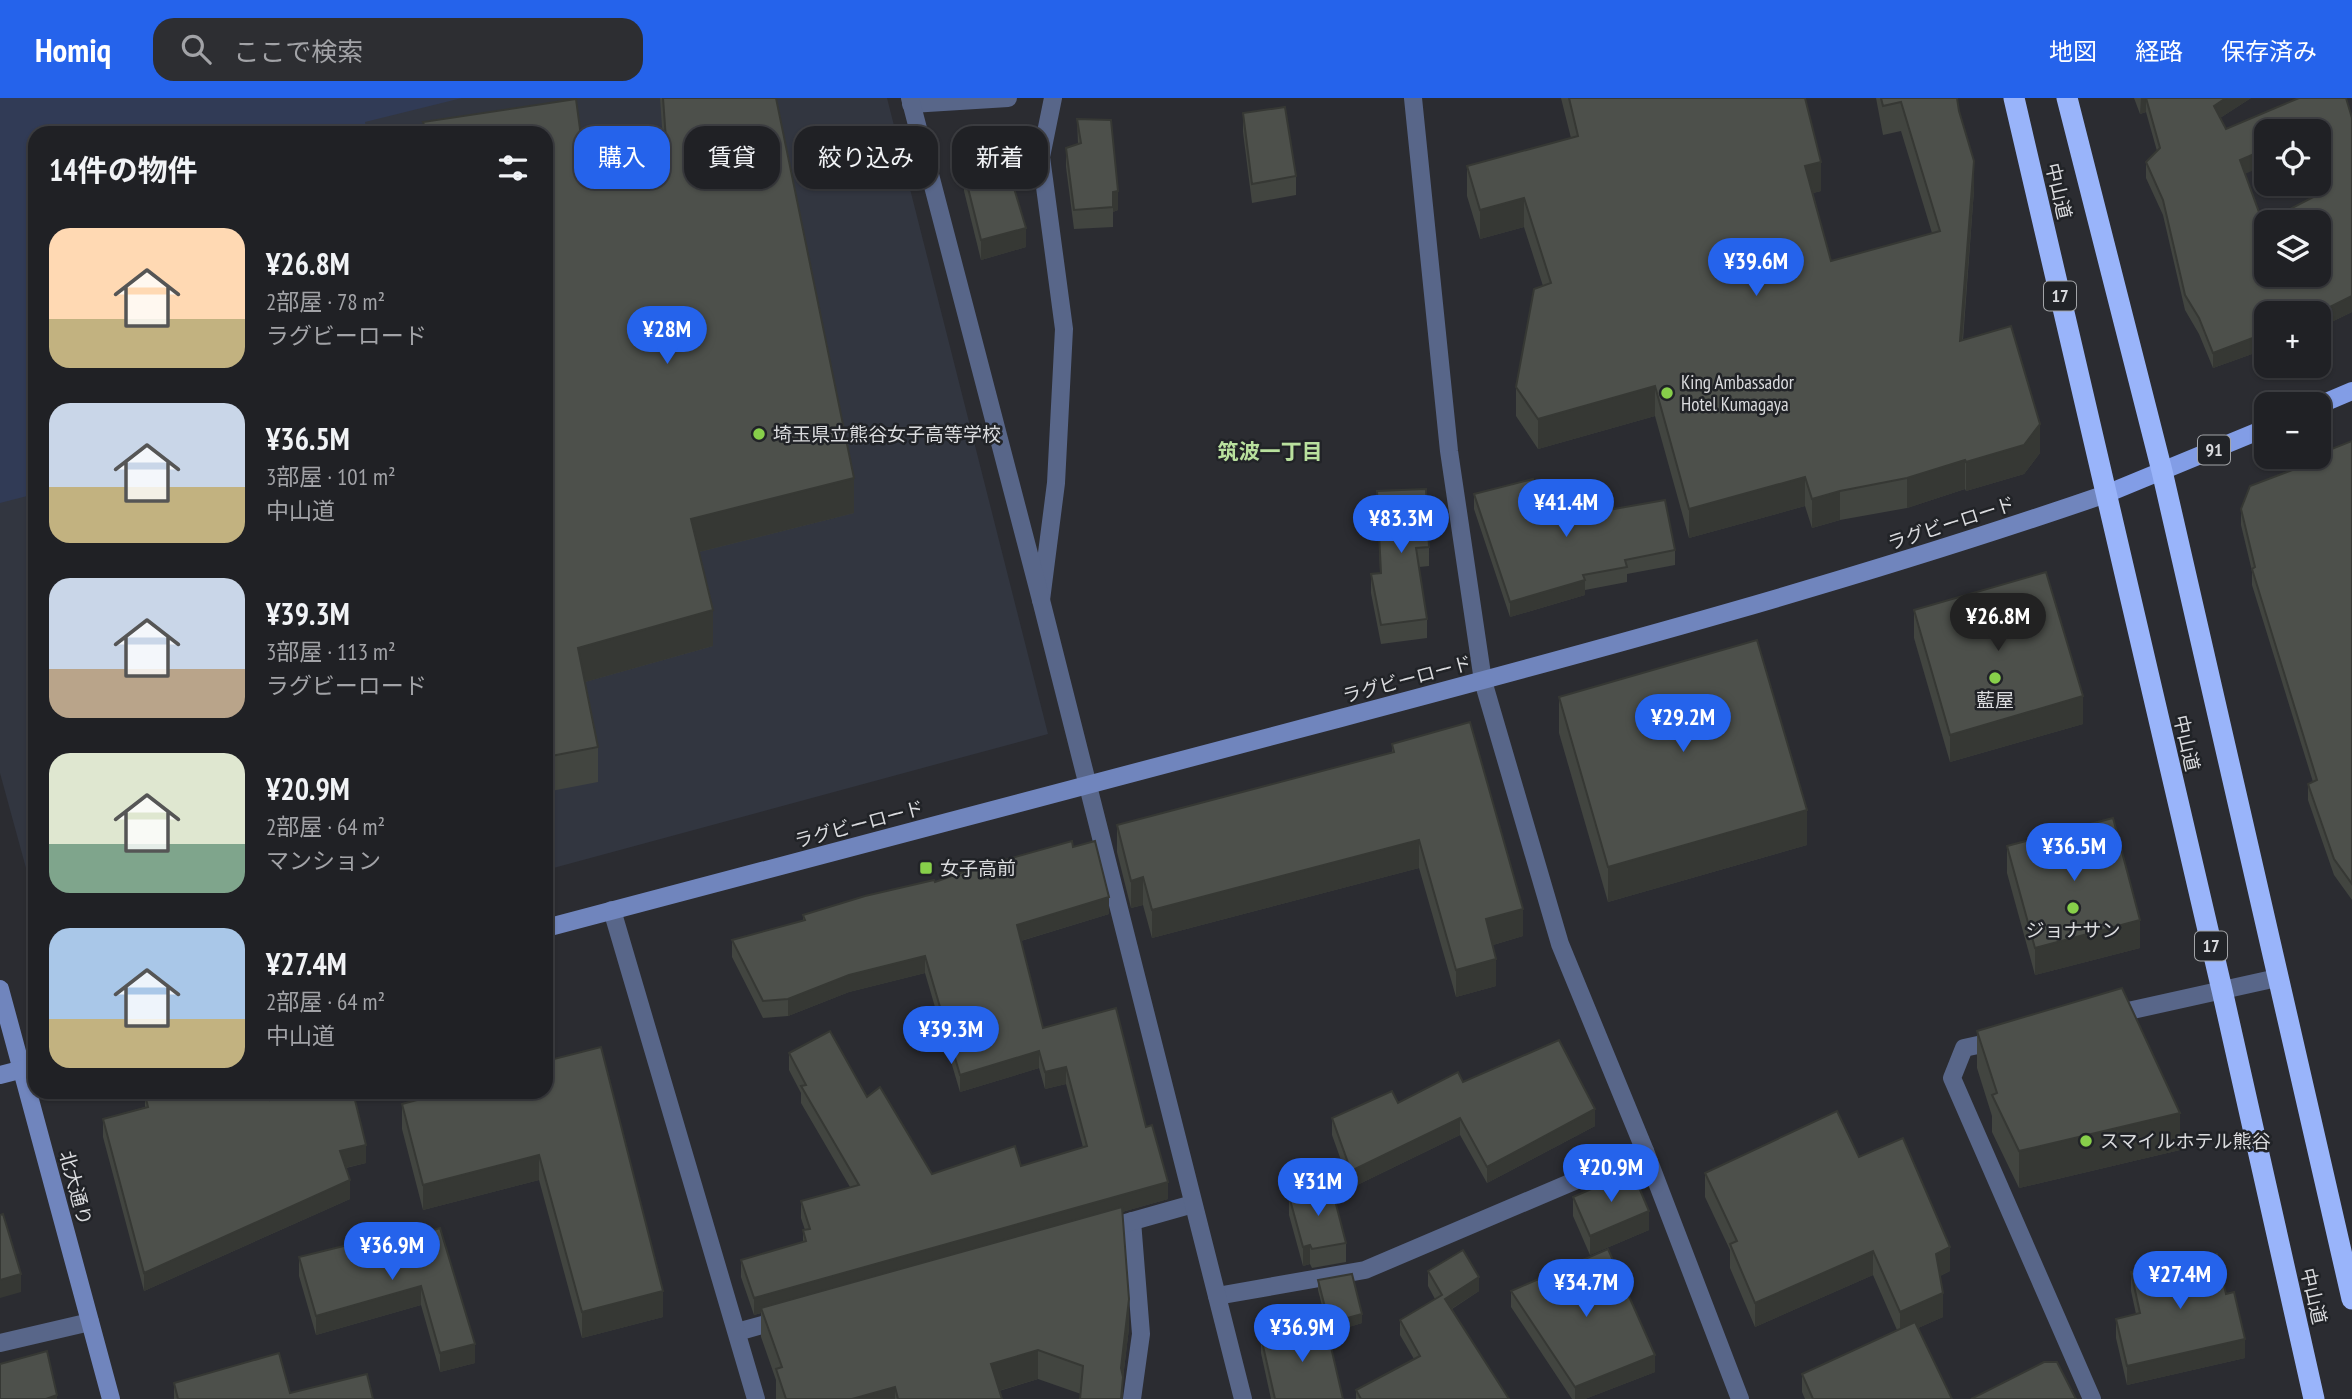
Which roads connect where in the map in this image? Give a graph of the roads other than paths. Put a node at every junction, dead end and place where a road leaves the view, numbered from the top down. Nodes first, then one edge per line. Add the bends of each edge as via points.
1 (1008, 98) edge
2 (1053, 98) edge
3 (1413, 98) edge
4 (2014, 98) edge
5 (2067, 98) edge
6 (910, 101) edge
7 (2352, 391) edge
8 (2331, 400) edge
9 (2254, 433) edge
10 (2162, 471) junction
11 (2106, 494) junction
12 (1041, 600) junction
13 (1483, 681) junction
14 (1088, 785) junction
15 (612, 910) junction
16 (553, 926) edge
17 (2277, 978) junction
18 (0, 989) edge
19 (2222, 990) junction
20 (2098, 1017) edge
21 (2018, 1036) edge
22 (28, 1065) edge
23 (28, 1068) edge
24 (0, 1075) edge
25 (36, 1099) edge
26 (1645, 1152) junction
27 (1193, 1204) junction
28 (1132, 1221) junction
29 (1080, 1236) edge
30 (1217, 1296) junction
31 (2352, 1299) edge
32 (803, 1314) edge
33 (90, 1322) junction
34 (737, 1332) junction
35 (0, 1343) edge
36 (111, 1399) edge
37 (757, 1399) edge
38 (1132, 1399) edge
39 (1243, 1399) edge
40 (1740, 1399) edge
41 (2092, 1399) edge
42 (2314, 1399) edge

1 - 6 street
2 - 12 street via 1041,157 1064,329 1056,483
3 - 13 street via 1449,451
4 - 11 highway, 中山道 / 17
5 - 10 highway, 中山道
6 - 12 street
7 - 8 main road
9 - 10 main road, ラグビーロード / 91
10 - 11 main road, ラグビーロード / 91
10 - 17 highway, 中山道
11 - 13 main road, ラグビーロード via 1791,595
11 - 19 highway, 中山道 / 17
12 - 14 street
13 - 14 main road, ラグビーロード
13 - 26 street via 1560,944
14 - 15 main road, ラグビーロード
14 - 27 street
15 - 16 main road, ラグビーロード
15 - 34 street
17 - 19 street
17 - 31 highway, 中山道
18 - 22 main road, 北大通り
19 - 20 street
19 - 42 highway, 中山道 / 17
21 - 41 street via 1964,1048 1952,1078
23 - 24 main road
25 - 33 main road, 北大通り
26 - 30 street via 1365,1270
26 - 40 street
27 - 28 street
27 - 30 street
28 - 29 street
28 - 38 street via 1141,1334
30 - 39 street
32 - 34 street
33 - 35 street
33 - 36 main road, 北大通り
34 - 37 street

